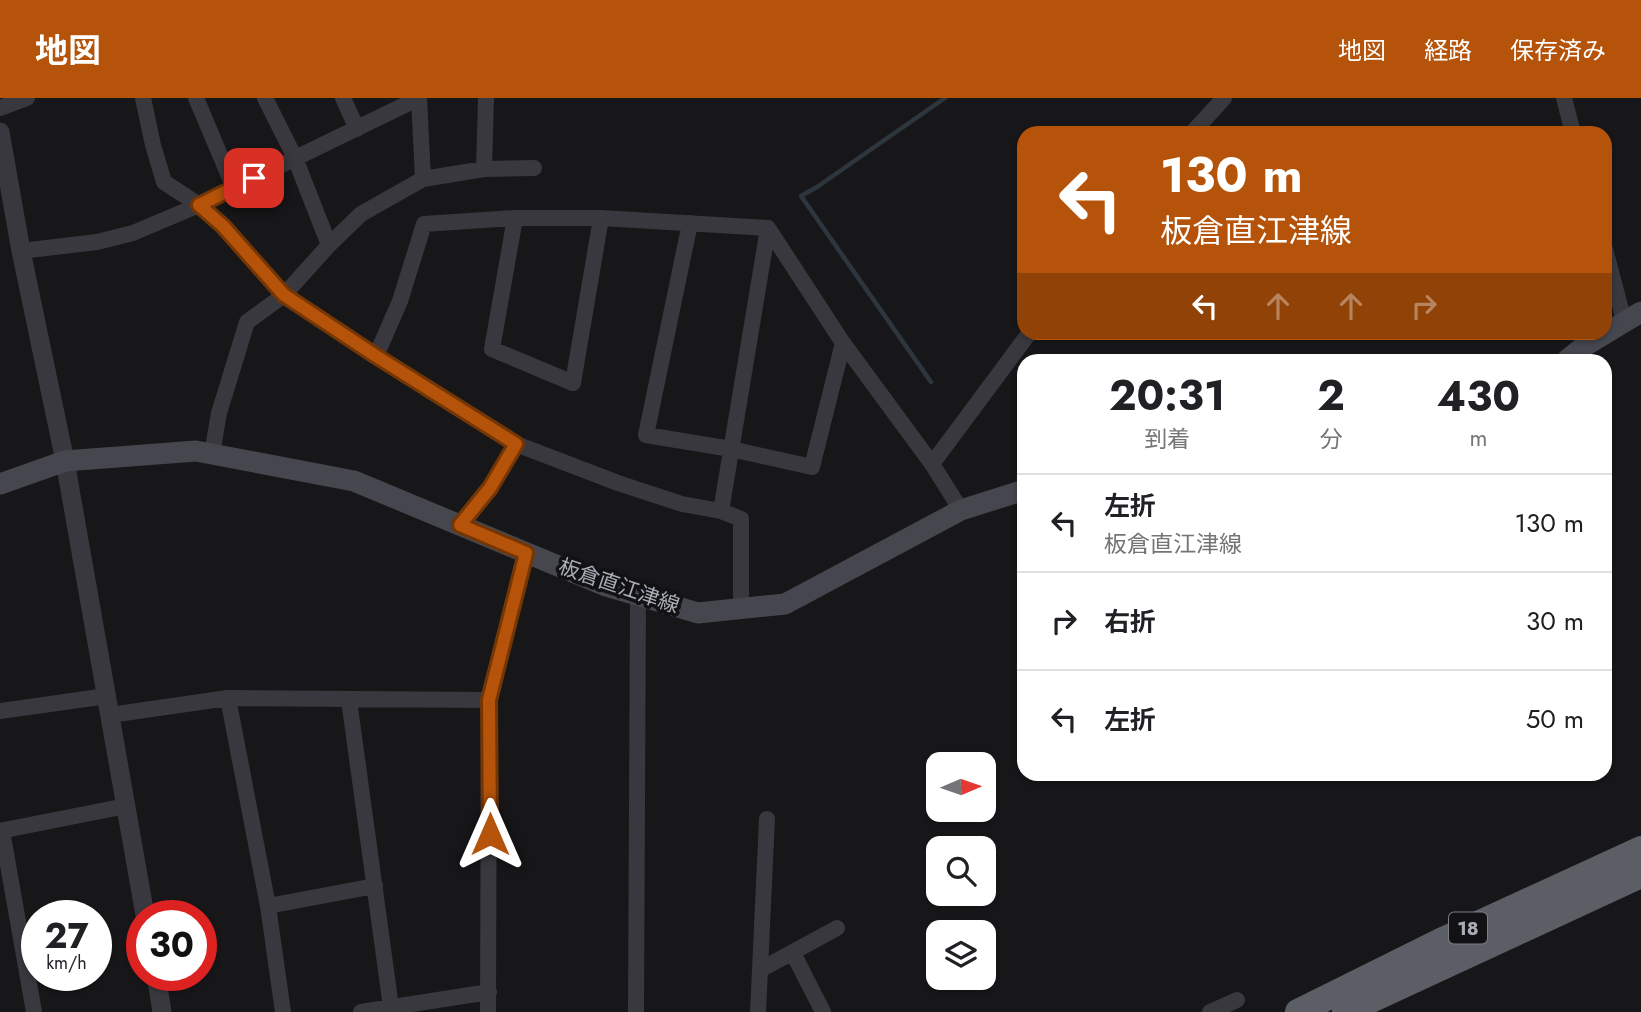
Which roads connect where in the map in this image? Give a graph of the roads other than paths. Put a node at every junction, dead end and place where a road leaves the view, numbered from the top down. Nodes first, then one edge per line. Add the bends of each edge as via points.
1 (27, 98) edge
2 (143, 98) edge
3 (196, 98) edge
4 (265, 98) edge
5 (343, 98) edge
6 (419, 98) edge
7 (485, 98) edge
8 (1224, 98) edge
9 (1564, 98) edge
10 (0, 108) edge
11 (1198, 126) edge
12 (1571, 126) edge
13 (357, 128) junction
14 (0, 132) edge
15 (295, 159) junction
16 (534, 168) dead end
17 (484, 169) junction
18 (423, 179) junction
19 (234, 188) junction
20 (199, 205) junction
21 (515, 218) junction
22 (601, 218) junction
23 (690, 223) junction
24 (768, 228) junction
25 (329, 245) junction
26 (21, 251) junction
27 (1612, 266) edge
28 (284, 295) junction
29 (1633, 316) edge
30 (1612, 329) edge
31 (1024, 340) edge
32 (1594, 340) edge
33 (843, 343) junction
34 (1574, 354) edge
35 (376, 356) junction
36 (516, 444) junction
37 (731, 449) junction
38 (212, 454) junction
39 (65, 461) junction
40 (932, 464) junction
41 (0, 484) edge
42 (1017, 492) edge
43 (721, 510) junction
44 (961, 510) junction
45 (460, 525) junction
46 (526, 553) junction
47 (638, 595) junction
48 (741, 609) junction
49 (228, 698) junction
50 (349, 700) junction
51 (489, 700) junction
52 (108, 705) junction
53 (0, 711) edge
54 (126, 806) junction
55 (767, 819) dead end
56 (1, 831) edge
57 (1641, 849) edge
58 (1641, 875) edge
59 (375, 886) junction
60 (142, 900) edge
61 (268, 906) junction
62 (838, 929) dead end
63 (793, 953) junction
64 (760, 970) junction
65 (159, 991) edge
66 (489, 992) junction
67 (1237, 1000) dead end
68 (391, 1007) junction
69 (34, 1012) edge
70 (162, 1012) edge
71 (283, 1012) edge
72 (361, 1012) edge
73 (366, 1012) edge
74 (488, 1012) edge
75 (636, 1012) edge
76 (758, 1012) edge
77 (823, 1012) edge
78 (1210, 1012) edge
79 (1298, 1012) edge
80 (1345, 1012) edge

1 - 10 street
2 - 20 street via 164,182
3 - 19 street
4 - 15 street
5 - 13 street
6 - 13 street
6 - 18 street
7 - 17 street
8 - 11 street
9 - 12 street
13 - 15 street
14 - 26 street
15 - 19 street
15 - 25 street
16 - 17 street
17 - 18 street
18 - 25 street via 361,214
19 - 20 street
20 - 26 street via 133,233
20 - 28 street
21 - 22 street
21 - 22 street via 492,349 573,383
21 - 35 street via 424,224 400,301
22 - 23 street
23 - 24 street
23 - 37 street via 646,435
24 - 33 street
24 - 37 street
25 - 28 street
26 - 39 street
27 - 29 street
28 - 35 street
28 - 38 street via 247,322 219,413
29 - 30 main road
31 - 40 street
32 - 34 main road
33 - 37 street via 812,467
33 - 40 street
35 - 36 street
36 - 43 street via 682,504
36 - 45 street via 490,488
37 - 43 street
38 - 39 main road, 板倉直江津線 via 196,451
38 - 45 main road, 板倉直江津線 via 354,481
39 - 41 main road, 板倉直江津線
39 - 52 street
40 - 44 street
42 - 44 main road, 板倉直江津線
43 - 48 street via 741,519
44 - 48 main road, 板倉直江津線 via 785,604
45 - 46 main road, 板倉直江津線
46 - 47 main road, 板倉直江津線
46 - 51 street
47 - 48 main road, 板倉直江津線 via 698,613
47 - 75 street
49 - 50 street
49 - 52 street
49 - 61 street
50 - 51 street
50 - 59 street
51 - 66 street
52 - 53 street
52 - 54 street
54 - 56 street
54 - 60 street
55 - 64 street
56 - 69 street
57 - 79 highway, 18
58 - 80 highway, 18
59 - 61 street
59 - 68 street
61 - 71 street
62 - 63 street
63 - 64 street
63 - 77 street
64 - 76 street
65 - 70 street
66 - 68 street
66 - 74 street
67 - 78 street
68 - 73 street
72 - 73 street

